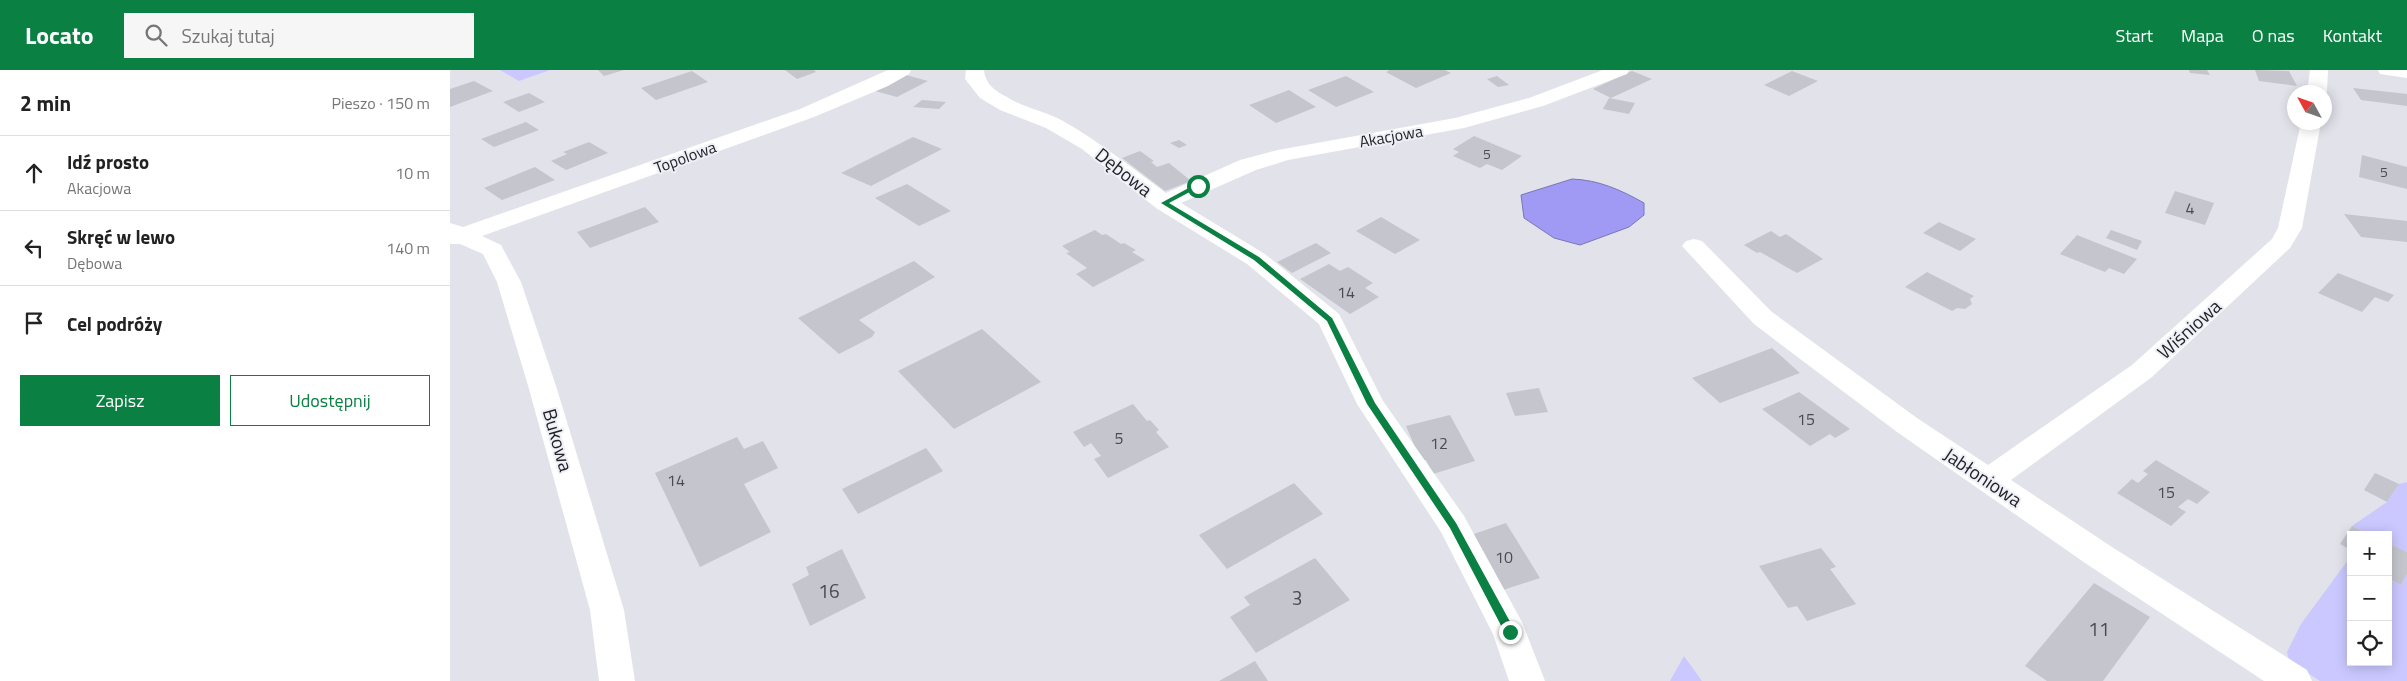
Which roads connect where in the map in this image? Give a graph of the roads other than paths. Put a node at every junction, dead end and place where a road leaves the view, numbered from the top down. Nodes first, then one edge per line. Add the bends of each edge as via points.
1 (902, 70) edge
2 (975, 70) edge
3 (1620, 70) edge
4 (2319, 70) edge
5 (2387, 70) edge
6 (2407, 72) edge
7 (2318, 85) edge
8 (2309, 130) edge
9 (583, 194) junction
10 (1164, 203) junction
11 (454, 235) edge
12 (1694, 246) dead end
13 (493, 250) junction
14 (1988, 481) junction
15 (617, 681) edge
16 (1527, 681) edge
17 (2294, 681) edge

1 - 9 street, Topolowa via 807,113
2 - 10 street, Dębowa via 975,79 987,94 1089,145
3 - 10 street, Akacjowa via 1536,102 1457,124 1285,154 1231,172
4 - 7 street
5 - 6 street
8 - 14 street, Wiśniowa via 2290,228 2282,243 2142,371
9 - 11 street, Topolowa
9 - 13 street via 526,220
10 - 16 street, Dębowa via 1256,258 1330,320 1371,404 1453,525 1510,632
11 - 13 street
12 - 14 street, Jabłoniowa via 1763,318
13 - 15 street, Bukowa via 509,282 602,591
14 - 17 street, Jabłoniowa

